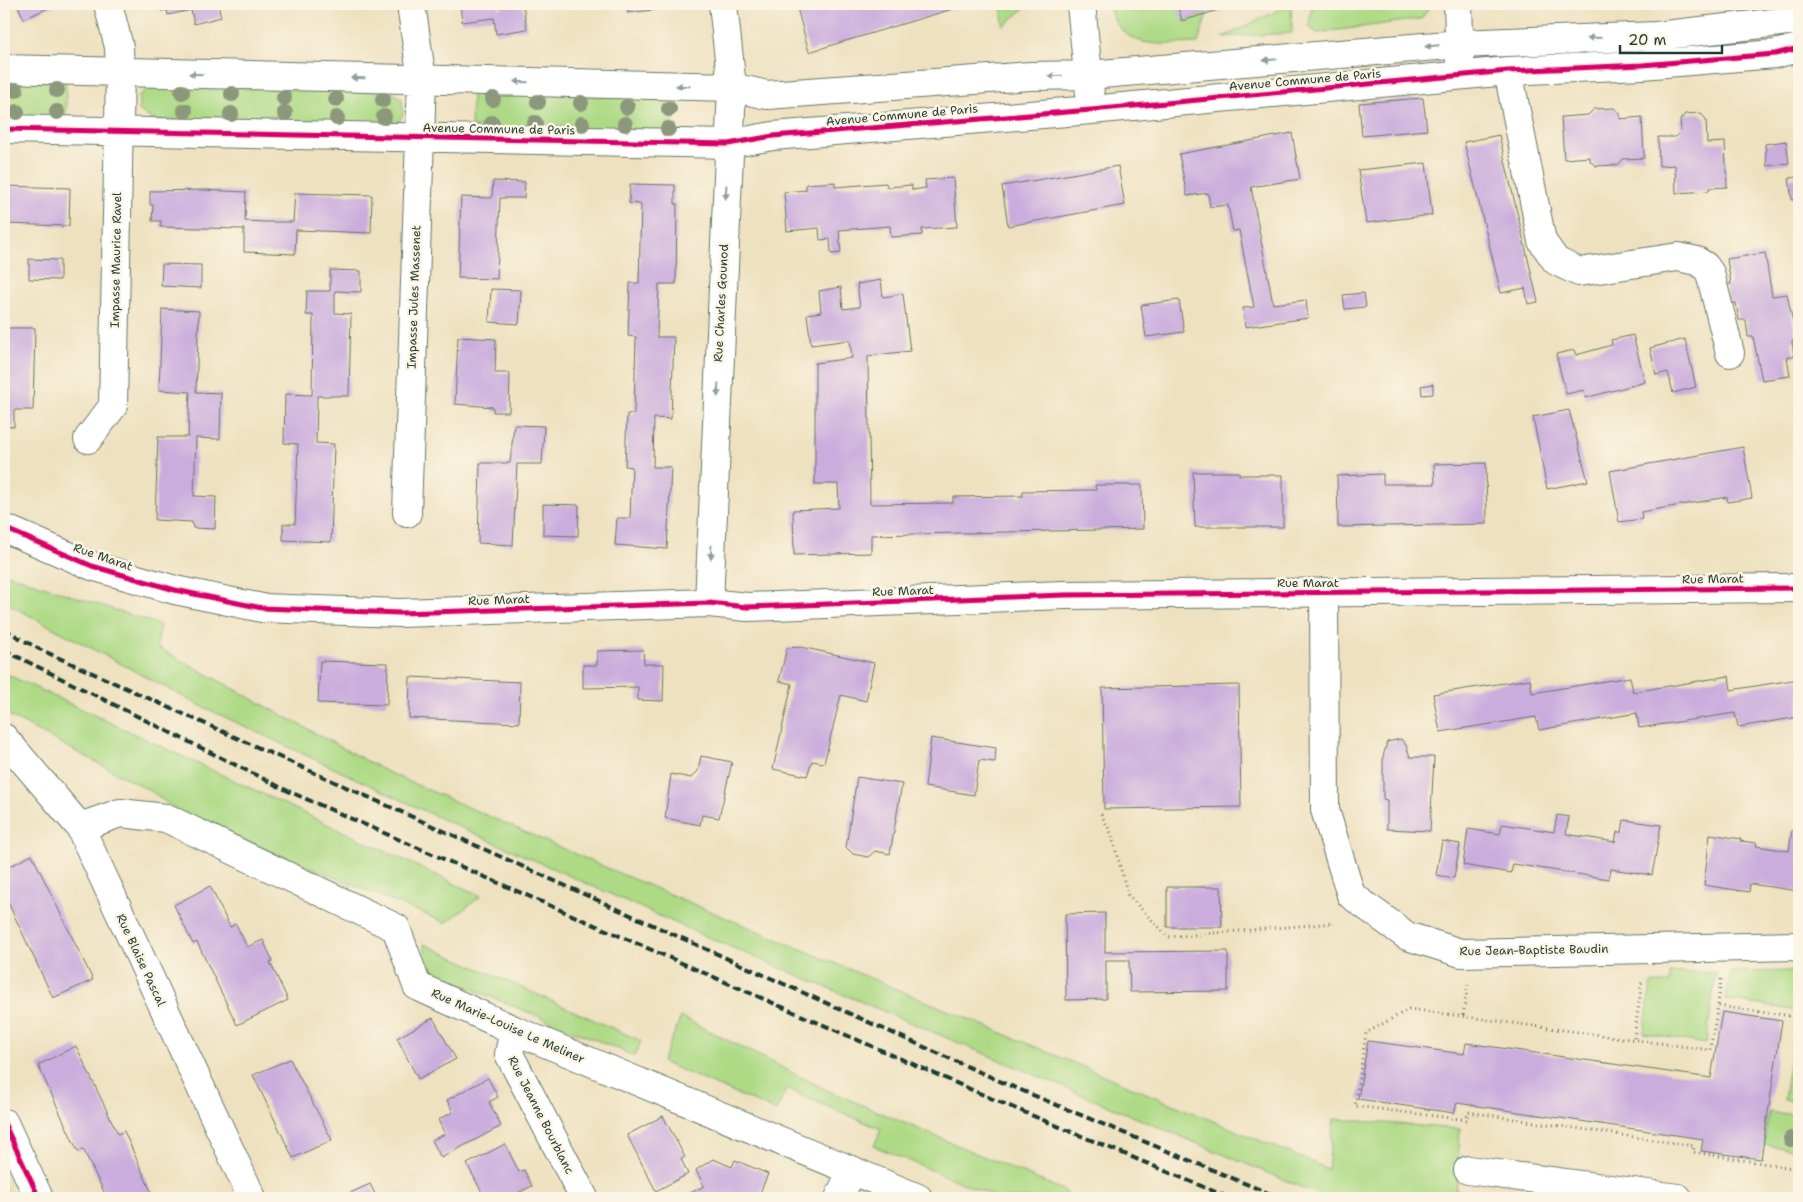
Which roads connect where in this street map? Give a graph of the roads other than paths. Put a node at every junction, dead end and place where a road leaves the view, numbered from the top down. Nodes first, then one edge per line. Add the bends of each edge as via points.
1 (108, 4) edge
2 (411, 4) edge
3 (723, 4) edge
4 (1081, 4) edge
5 (1458, 4) edge
6 (1799, 20) edge
7 (1460, 44) junction
8 (1799, 48) edge
9 (4, 69) edge
10 (1508, 71) junction
11 (120, 73) junction
12 (1089, 75) junction
13 (1461, 75) junction
14 (422, 80) junction
15 (732, 87) junction
16 (1091, 110) junction
17 (4, 129) edge
18 (118, 132) junction
19 (419, 138) junction
20 (728, 144) junction
21 (1730, 353) dead end
22 (88, 439) dead end
23 (407, 513) dead end
24 (9, 528) edge
25 (1799, 588) edge
26 (1324, 592) junction
27 (708, 604) junction
28 (4, 738) edge
29 (80, 827) junction
30 (1799, 946) edge
31 (514, 1030) junction
32 (4, 1123) edge
33 (852, 1170) junction
34 (1468, 1170) dead end
35 (39, 1198) edge
36 (252, 1198) edge
37 (584, 1198) edge
38 (840, 1198) edge
39 (918, 1198) edge
40 (1678, 1198) edge

1 - 11 street, Impasse Maurice Ravel via 119,47
2 - 14 street, Impasse Jules Massenet
3 - 15 street, Rue Charles Gounod
4 - 12 street
5 - 7 street
6 -> 7 street, Avenue Commune de Paris via 1656,36
7 -> 12 street, Avenue Commune de Paris
7 - 13 street
8 - 10 street, Avenue Commune de Paris via 1776,54 1642,65
9 - 11 street, Avenue Commune de Paris
10 - 13 street, Avenue Commune de Paris
10 - 21 street via 1542,241 1556,261 1579,272 1678,257 1697,261 1710,273
14 -> 11 street, Avenue Commune de Paris
11 - 18 street, Impasse Maurice Ravel
12 -> 15 street, Avenue Commune de Paris via 1030,76 767,95
12 - 16 street
13 - 16 street, Avenue Commune de Paris
15 -> 14 street, Avenue Commune de Paris
14 - 19 street, Impasse Jules Massenet
15 - 20 street, Rue Charles Gounod
16 - 20 street, Avenue Commune de Paris via 773,136
17 - 18 street, Avenue Commune de Paris
18 - 19 street, Avenue Commune de Paris
18 - 22 street, Impasse Maurice Ravel via 113,406
19 - 20 street, Avenue Commune de Paris
19 - 23 street, Impasse Jules Massenet
20 -> 27 street, Rue Charles Gounod
24 - 27 street, Rue Marat via 92,566 175,590 262,608 400,613
25 - 26 street, Rue Marat
26 - 27 street, Rue Marat via 1064,595 747,607
26 - 30 street, Rue Jean-Baptiste Baudin via 1325,810 1351,895 1407,936 1461,953
28 - 29 street, Rue Blaise Pascal
29 - 31 street, Rue Marie-Louise Le Meliner via 120,813 166,818 396,928 418,986
29 - 36 street, Rue Blaise Pascal
31 - 33 street, Rue Marie-Louise Le Meliner
31 - 37 street, Rue Jeanne Bourblanc via 508,1054
32 - 35 street
33 - 38 street
33 - 39 street, Rue Marie-Louise Le Meliner
34 - 40 street

